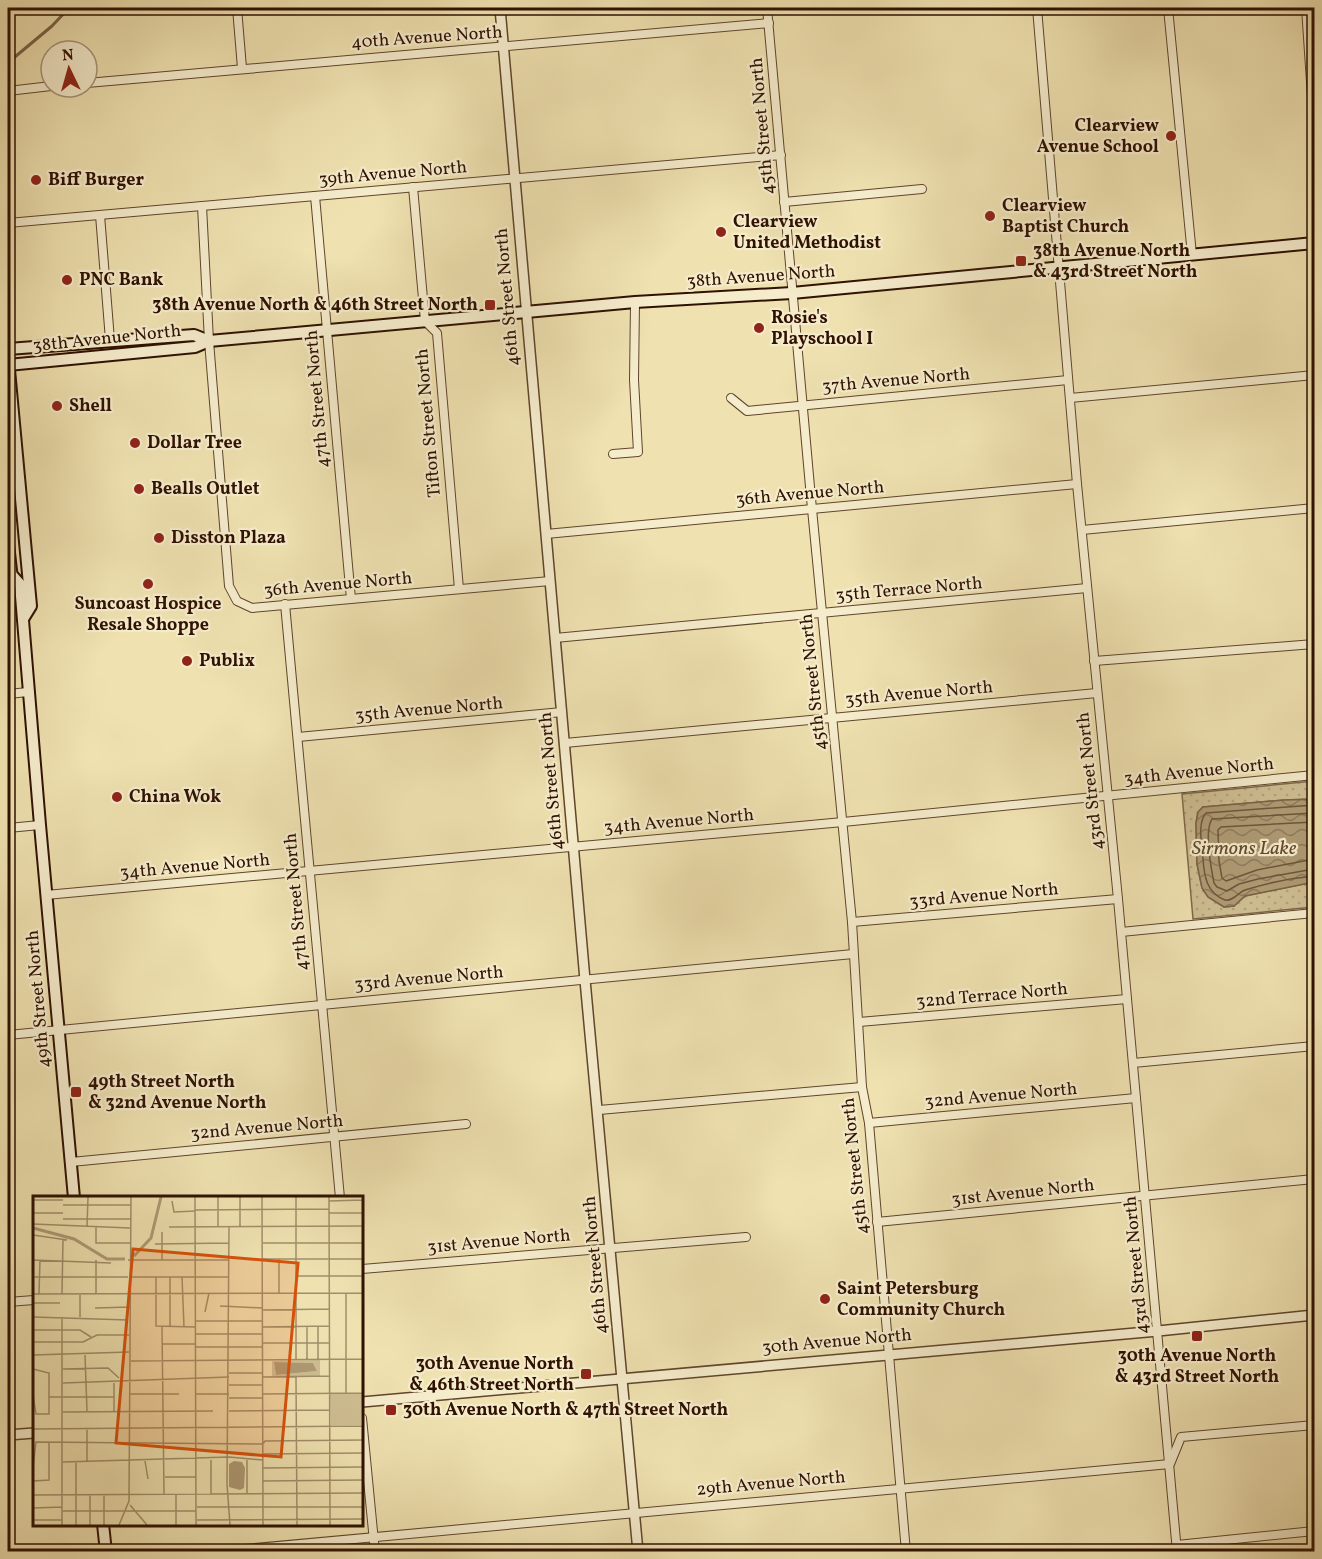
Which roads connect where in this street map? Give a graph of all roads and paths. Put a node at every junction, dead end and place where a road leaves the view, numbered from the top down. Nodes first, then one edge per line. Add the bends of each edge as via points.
1 (237, 8) edge
2 (500, 8) edge
3 (767, 8) edge
4 (1037, 8) edge
5 (1168, 8) edge
6 (1306, 8) edge
7 (769, 23) junction
8 (503, 47) junction
9 (242, 68) junction
10 (99, 82) edge
11 (39, 88) edge
12 (8, 91) edge
13 (1314, 106) edge
14 (1314, 126) edge
15 (781, 155) junction
16 (514, 179) junction
17 (413, 187) junction
18 (922, 189) dead end
19 (315, 196) junction
20 (784, 202) junction
21 (202, 206) junction
22 (100, 215) junction
23 (8, 224) edge
24 (1314, 243) edge
25 (1192, 255) junction
26 (1059, 267) junction
27 (792, 293) junction
28 (635, 302) junction
29 (526, 312) junction
30 (425, 321) junction
31 (327, 330) junction
32 (110, 340) junction
33 (209, 341) junction
34 (8, 349) edge
35 (8, 363) edge
36 (1314, 375) edge
37 (1068, 380) junction
38 (731, 398) dead end
39 (1070, 398) junction
40 (803, 405) junction
41 (613, 454) dead end
42 (12, 470) edge
43 (1077, 484) junction
44 (1314, 508) edge
45 (812, 509) junction
46 (1082, 530) junction
47 (546, 534) junction
48 (8, 544) edge
49 (26, 554) junction
50 (10, 574) edge
51 (550, 580) junction
52 (1087, 588) junction
53 (459, 589) junction
54 (351, 599) junction
55 (285, 604) junction
56 (823, 613) junction
57 (22, 619) junction
58 (555, 638) junction
59 (1314, 644) edge
60 (1094, 661) junction
61 (28, 692) junction
62 (1097, 693) junction
63 (8, 694) edge
64 (562, 712) junction
65 (833, 717) junction
66 (298, 737) junction
67 (565, 743) junction
68 (1314, 775) edge
69 (1107, 797) junction
70 (843, 822) junction
71 (40, 825) junction
72 (8, 828) edge
73 (574, 846) junction
74 (309, 872) junction
75 (46, 895) junction
76 (1118, 899) junction
77 (1314, 913) edge
78 (852, 922) junction
79 (1121, 932) junction
80 (853, 954) junction
81 (585, 980) junction
82 (1127, 999) junction
83 (322, 1004) junction
84 (859, 1022) junction
85 (59, 1030) junction
86 (8, 1035) edge
87 (1314, 1046) edge
88 (1133, 1063) junction
89 (862, 1088) junction
90 (1136, 1098) junction
91 (598, 1110) junction
92 (869, 1123) junction
93 (466, 1124) dead end
94 (333, 1137) junction
95 (71, 1161) junction
96 (1314, 1179) edge
97 (74, 1196) edge
98 (340, 1196) edge
99 (1145, 1196) junction
100 (878, 1222) junction
101 (746, 1237) dead end
102 (611, 1248) junction
103 (363, 1269) edge
104 (33, 1300) edge
105 (8, 1302) edge
106 (1314, 1315) edge
107 (1158, 1331) junction
108 (888, 1354) junction
109 (623, 1379) junction
110 (363, 1402) edge
111 (1314, 1425) edge
112 (363, 1428) edge
113 (33, 1433) edge
114 (8, 1436) edge
115 (1170, 1464) junction
116 (901, 1488) junction
117 (635, 1512) junction
118 (103, 1526) edge
119 (1314, 1531) edge
120 (374, 1536) junction
121 (1177, 1548) edge
122 (106, 1551) edge
123 (212, 1551) edge
124 (375, 1551) edge
125 (638, 1551) edge
126 (906, 1551) edge

1 - 9 street
2 - 8 street, 46th Street North
3 - 7 street, 45th Street North
4 - 26 street, 43rd Street North
5 - 25 street
6 - 13 street
7 - 8 street, 40th Avenue North
7 - 15 street, 45th Street North
8 - 9 street, 40th Avenue North
8 - 16 street, 46th Street North
9 - 10 street, 40th Avenue North
11 - 12 street
13 - 14 street
15 - 16 street, 39th Avenue North
15 - 20 street, 45th Street North
16 - 17 street, 39th Avenue North
16 - 29 street, 46th Street North
17 - 19 street, 39th Avenue North
17 - 30 street, Tifton Street North
18 - 20 street
19 - 21 street, 39th Avenue North
19 - 31 street, 47th Street North
20 - 27 street, 45th Street North
21 - 22 street, 39th Avenue North
21 - 33 street
22 - 23 street, 39th Avenue North
22 - 32 street
24 - 25 main road, 38th Avenue North
25 - 26 main road, 38th Avenue North
26 - 27 main road, 38th Avenue North
26 - 37 street, 43rd Street North
27 - 28 main road, 38th Avenue North
27 - 40 street, 45th Street North
28 - 29 main road, 38th Avenue North
28 - 41 street via 638,452
29 - 30 main road, 38th Avenue North
29 - 47 street, 46th Street North
30 - 31 main road, 38th Avenue North
30 - 53 street, Tifton Street North via 436,333
31 - 33 main road, 38th Avenue North
31 - 54 street, 47th Street North
32 - 33 main road, 38th Avenue North via 194,335
32 - 34 main road, 38th Avenue North
33 - 35 main road, 38th Avenue North via 195,347
33 - 55 street, 36th Avenue North via 230,586 237,601 252,608
35 - 42 main road, 49th Street North
36 - 39 street
37 - 39 street, 43rd Street North
37 - 40 street, 37th Avenue North
38 - 40 street, 37th Avenue North via 747,411
39 - 43 street, 43rd Street North
40 - 45 street, 45th Street North
42 - 49 main road, 49th Street North
43 - 45 street, 36th Avenue North
43 - 46 street, 43rd Street North
44 - 46 street
45 - 47 street, 36th Avenue North
45 - 56 street, 45th Street North
46 - 52 street, 43rd Street North
47 - 51 street, 46th Street North
48 - 50 main road, 49th Street North
49 - 50 main road via 18,569
49 - 57 main road, 49th Street North via 32,606
50 - 57 main road, 49th Street North
51 - 53 street, 36th Avenue North
51 - 58 street, 46th Street North
52 - 56 street, 35th Terrace North
52 - 60 street, 43rd Street North
53 - 54 street, 36th Avenue North
54 - 55 street, 36th Avenue North
55 - 66 street, 47th Street North
56 - 58 street, 35th Terrace North
56 - 65 street, 45th Street North
57 - 61 main road, 49th Street North
58 - 64 street, 46th Street North
59 - 60 street
60 - 62 street, 43rd Street North
61 - 63 street
61 - 71 main road, 49th Street North
62 - 65 street, 35th Avenue North
62 - 69 street, 43rd Street North
64 - 66 street, 35th Avenue North
64 - 67 street, 46th Street North
65 - 67 street, 35th Avenue North
65 - 70 street, 45th Street North
66 - 74 street, 47th Street North
67 - 73 street, 46th Street North
68 - 69 street, 34th Avenue North
69 - 70 street, 34th Avenue North
69 - 76 street, 43rd Street North
70 - 73 street, 34th Avenue North
70 - 78 street, 45th Street North
71 - 72 street
71 - 75 main road, 49th Street North
73 - 74 street, 34th Avenue North
73 - 81 street, 46th Street North
74 - 75 street, 34th Avenue North
74 - 83 street, 47th Street North
75 - 85 main road, 49th Street North
76 - 78 street, 33rd Avenue North
76 - 79 street, 43rd Street North
77 - 79 street
78 - 80 street, 45th Street North
79 - 82 street, 43rd Street North
80 - 81 street, 33rd Avenue North
80 - 84 street, 45th Street North
81 - 83 street, 33rd Avenue North
81 - 91 street, 46th Street North
82 - 84 street, 32nd Terrace North
82 - 88 street, 43rd Street North
83 - 85 street, 33rd Avenue North
83 - 94 street, 47th Street North
84 - 89 street, 45th Street North
85 - 86 street, 33rd Avenue North
85 - 95 main road, 49th Street North
87 - 88 street
88 - 90 street, 43rd Street North
89 - 91 street
89 - 92 street, 45th Street North
90 - 92 street, 32nd Avenue North
90 - 99 street, 43rd Street North
91 - 102 street, 46th Street North
92 - 100 street, 45th Street North
93 - 94 street, 32nd Avenue North
94 - 95 street, 32nd Avenue North
94 - 98 street, 47th Street North
95 - 97 main road, 49th Street North
96 - 99 street, 31st Avenue North
99 - 100 street, 31st Avenue North
99 - 107 street, 43rd Street North
100 - 108 street, 45th Street North
101 - 102 street, 31st Avenue North
102 - 103 street, 31st Avenue North
102 - 109 street, 46th Street North
104 - 105 street
106 - 107 street, 30th Avenue North
107 - 108 street, 30th Avenue North
107 - 115 street, 43rd Street North
108 - 109 street, 30th Avenue North
108 - 116 street, 45th Street North
109 - 110 street, 30th Avenue North
109 - 117 street, 46th Street North
111 - 115 street via 1181,1437
112 - 120 street
113 - 114 street
115 - 116 street, 29th Avenue North
115 - 121 street, 43rd Street North
116 - 117 street, 29th Avenue North
116 - 126 street, 45th Street North
117 - 120 street, 29th Avenue North
117 - 125 street, 46th Street North
118 - 122 main road
119 - 121 street
120 - 123 street, 29th Avenue North
120 - 124 street

